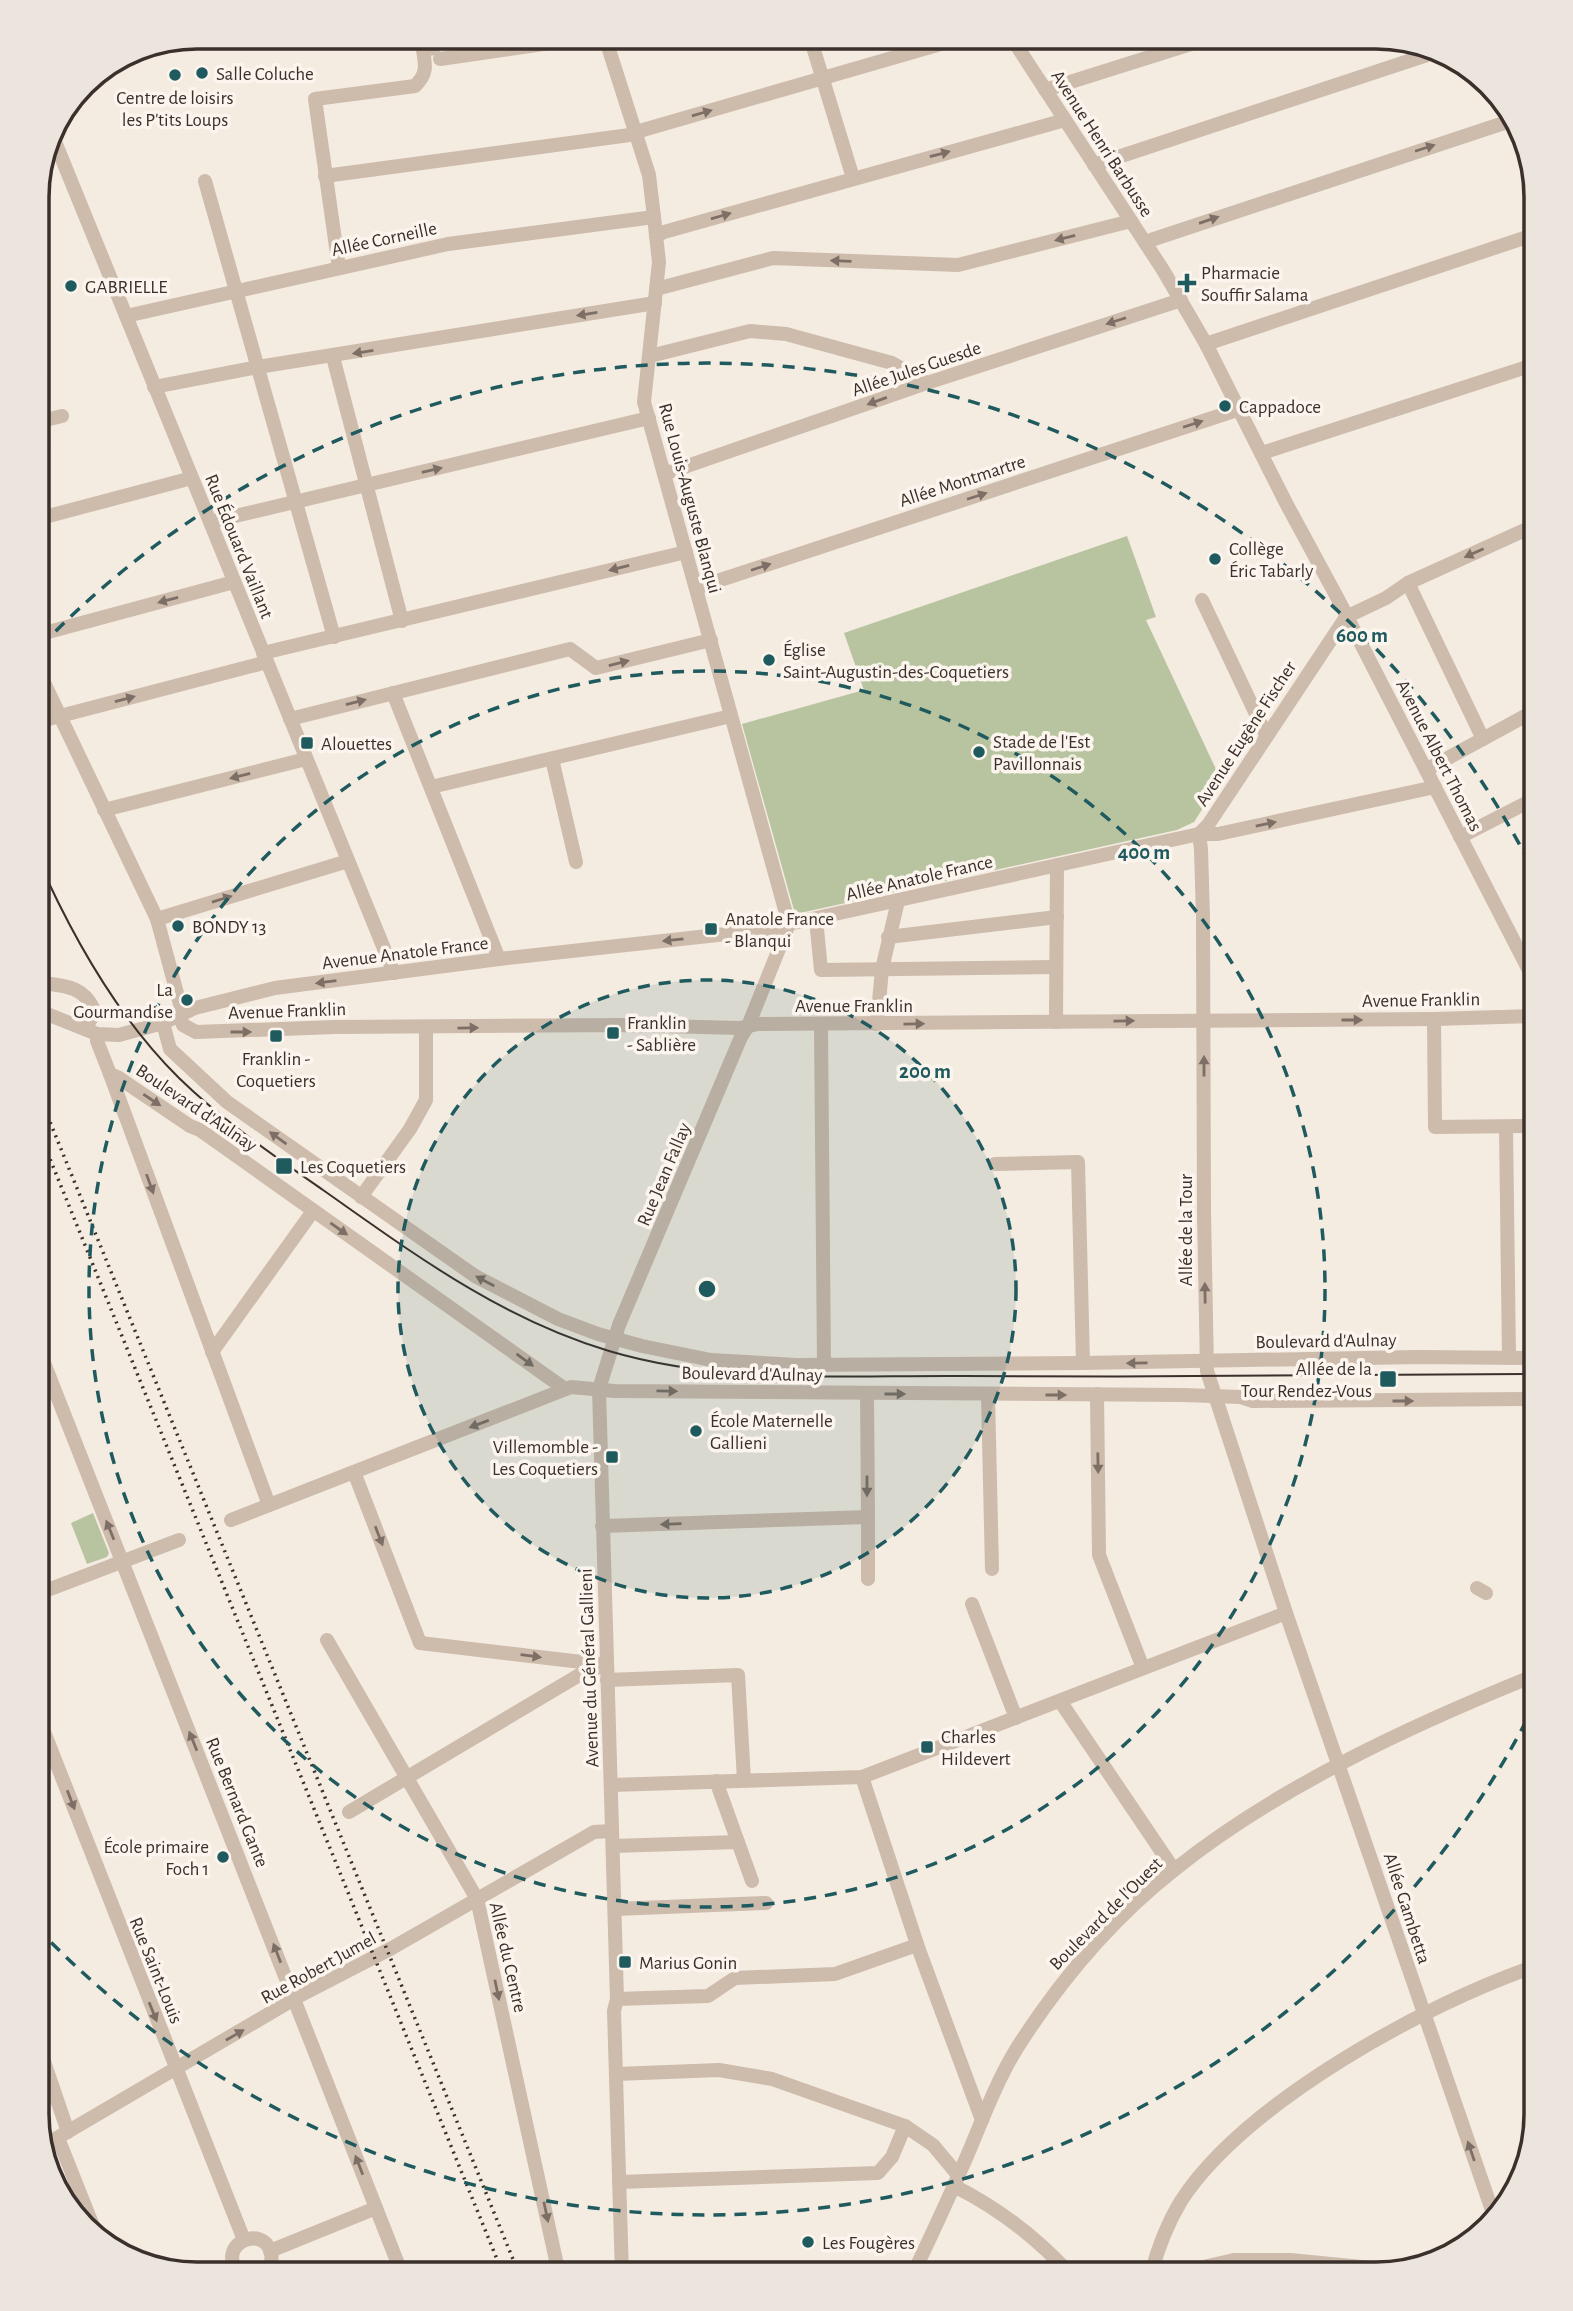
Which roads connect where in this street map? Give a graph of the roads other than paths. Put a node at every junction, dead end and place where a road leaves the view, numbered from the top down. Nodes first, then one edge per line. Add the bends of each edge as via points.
1 (476, 49) edge
2 (609, 49) edge
3 (814, 49) edge
4 (924, 49) edge
5 (1019, 49) edge
6 (1175, 49) edge
7 (1422, 57) edge
8 (824, 78) junction
9 (1045, 90) junction
10 (1065, 120) junction
11 (1504, 123) edge
12 (637, 133) junction
13 (54, 157) edge
14 (1094, 165) junction
15 (325, 176) junction
16 (853, 178) junction
17 (205, 181) dead end
18 (654, 217) junction
19 (1131, 221) junction
20 (656, 236) junction
21 (1524, 238) edge
22 (1145, 242) junction
23 (338, 268) junction
24 (236, 290) junction
25 (655, 296) junction
26 (1181, 300) junction
27 (126, 316) junction
28 (1206, 344) junction
29 (333, 356) junction
30 (650, 356) junction
31 (258, 368) junction
32 (1524, 368) edge
33 (927, 383) junction
34 (154, 387) junction
35 (1240, 409) junction
36 (62, 416) dead end
37 (649, 418) junction
38 (49, 419) edge
39 (1262, 453) junction
40 (664, 474) junction
41 (192, 478) junction
42 (365, 486) junction
43 (295, 502) junction
44 (49, 516) edge
45 (210, 522) junction
46 (1524, 530) edge
47 (685, 552) junction
48 (234, 582) junction
49 (1408, 583) junction
50 (696, 588) junction
51 (1202, 600) dead end
52 (1346, 617) junction
53 (402, 621) junction
54 (49, 632) edge
55 (334, 637) junction
56 (711, 640) junction
57 (265, 657) junction
58 (393, 693) junction
59 (49, 694) edge
60 (59, 716) junction
61 (732, 716) junction
62 (1524, 717) edge
63 (49, 719) edge
64 (290, 719) junction
65 (1266, 735) junction
66 (1483, 739) junction
67 (306, 759) junction
68 (552, 759) junction
69 (1426, 770) junction
70 (431, 787) junction
71 (1434, 787) junction
72 (1524, 804) edge
73 (104, 810) junction
74 (1199, 834) junction
75 (1460, 837) junction
76 (348, 861) junction
77 (576, 862) dead end
78 (1057, 865) junction
79 (898, 901) junction
80 (1057, 917) junction
81 (157, 919) junction
82 (816, 919) junction
83 (789, 924) junction
84 (888, 937) junction
85 (499, 959) junction
86 (1524, 962) edge
87 (1056, 967) junction
88 (882, 969) junction
89 (394, 974) junction
90 (49, 984) edge
91 (49, 1015) edge
92 (1524, 1016) edge
93 (180, 1017) junction
94 (1434, 1019) junction
95 (1203, 1020) junction
96 (1056, 1022) junction
97 (163, 1023) junction
98 (877, 1024) junction
99 (821, 1025) junction
100 (748, 1026) junction
101 (426, 1028) junction
102 (91, 1031) junction
103 (110, 1074) junction
104 (1524, 1126) edge
105 (1506, 1127) junction
106 (995, 1164) dead end
107 (361, 1197) junction
108 (313, 1211) junction
109 (615, 1338) junction
110 (212, 1352) junction
111 (1509, 1358) junction
112 (1524, 1358) edge
113 (1206, 1362) junction
114 (1083, 1363) junction
115 (824, 1365) junction
116 (49, 1375) edge
117 (565, 1389) junction
118 (599, 1389) junction
119 (867, 1394) junction
120 (1097, 1394) junction
121 (988, 1395) junction
122 (1213, 1395) junction
123 (1524, 1399) edge
124 (354, 1472) junction
125 (269, 1505) junction
126 (867, 1517) junction
127 (231, 1520) dead end
128 (602, 1527) junction
129 (178, 1540) dead end
130 (122, 1560) junction
131 (992, 1569) dead end
132 (868, 1579) dead end
133 (49, 1589) edge
134 (972, 1604) dead end
135 (1286, 1613) junction
136 (327, 1640) dead end
137 (607, 1665) junction
138 (1143, 1668) junction
139 (607, 1680) junction
140 (1524, 1680) edge
141 (1060, 1701) junction
142 (1016, 1718) junction
143 (49, 1745) edge
144 (1339, 1765) junction
145 (408, 1777) junction
146 (862, 1777) junction
147 (744, 1780) junction
148 (716, 1781) junction
149 (611, 1785) junction
150 (349, 1812) dead end
151 (612, 1838) junction
152 (738, 1842) junction
153 (1174, 1870) junction
154 (752, 1881) dead end
155 (477, 1899) junction
156 (766, 1903) dead end
157 (615, 1909) junction
158 (917, 1945) junction
159 (1524, 1970) edge
160 (617, 1999) junction
161 (295, 2000) junction
162 (1423, 2015) junction
163 (176, 2069) junction
164 (619, 2074) junction
165 (49, 2103) edge
166 (982, 2120) junction
167 (905, 2126) junction
168 (57, 2138) edge
169 (956, 2180) junction
170 (622, 2182) junction
171 (1491, 2207) edge
172 (376, 2208) junction
173 (88, 2215) edge
174 (244, 2240) junction
175 (271, 2251) junction
176 (234, 2262) edge
177 (271, 2262) edge
178 (397, 2262) edge
179 (556, 2262) edge
180 (622, 2262) edge
181 (627, 2262) edge
182 (918, 2262) edge
183 (1057, 2262) edge
184 (1155, 2262) edge
185 (1225, 2262) edge
186 (1310, 2262) edge

1 - 15 street via 423,50 426,68 415,86 316,99
2 - 12 street, Rue Louis-Auguste Blanqui
3 - 8 street
4 - 8 street
5 - 9 street, Avenue Henri Barbusse
6 - 9 street
7 - 14 street
12 -> 8 street
8 - 16 street
9 - 10 street, Avenue Henri Barbusse
10 - 14 street, Avenue Henri Barbusse
16 -> 10 street
22 -> 11 street
12 - 15 street
12 - 18 street, Rue Louis-Auguste Blanqui
13 - 27 street, Rue Édouard Vaillant
14 - 19 street, Avenue Henri Barbusse
15 - 23 street
20 -> 16 street
17 - 24 street
18 - 20 street, Rue Louis-Auguste Blanqui
18 - 23 street, Allée Corneille via 448,244
19 - 22 street, Avenue Henri Barbusse
19 -> 25 street via 958,265 773,258
20 - 25 street, Rue Louis-Auguste Blanqui
21 - 28 street
22 - 26 street, Avenue Henri Barbusse
23 - 24 street, Allée Corneille
24 - 27 street, Allée Corneille
24 - 31 street
25 -> 29 street
25 - 30 street, Rue Louis-Auguste Blanqui
26 - 28 street, Avenue Henri Barbusse
26 -> 33 street, Allée Jules Guesde
27 - 34 street, Rue Édouard Vaillant
28 - 35 street, Avenue Albert Thomas
29 - 31 street
29 - 42 street
30 - 33 street via 750,331 786,334 892,363
30 - 37 street, Rue Louis-Auguste Blanqui via 644,402
31 - 34 street
31 - 43 street
32 - 39 street
33 -> 40 street, Allée Jules Guesde
34 - 41 street, Rue Édouard Vaillant
35 - 39 street, Avenue Albert Thomas
50 -> 35 street, Allée Montmartre
36 - 38 street
37 - 40 street, Rue Louis-Auguste Blanqui
42 -> 37 street
39 - 52 street, Avenue Albert Thomas
40 - 47 street, Rue Louis-Auguste Blanqui
41 - 44 street
41 - 45 street, Rue Édouard Vaillant
42 - 43 street
42 - 53 street
43 - 45 street
43 - 55 street
45 - 48 street, Rue Édouard Vaillant
46 -> 49 street
47 - 50 street, Rue Louis-Auguste Blanqui
47 -> 53 street
48 -> 54 street
48 - 57 street, Rue Édouard Vaillant
49 - 52 street
49 - 66 street
50 - 56 street, Rue Louis-Auguste Blanqui
51 - 65 street
52 - 65 street, Avenue Eugène Fischer
52 - 69 street, Avenue Albert Thomas
53 - 55 street
55 - 57 street
58 -> 56 street via 570,649 596,668
56 - 61 street, Rue Louis-Auguste Blanqui
60 -> 57 street
57 - 64 street, Rue Édouard Vaillant
64 -> 58 street
58 - 70 street
59 - 60 street
60 - 63 street
60 - 73 street
61 - 68 street
61 - 83 street, Rue Louis-Auguste Blanqui
62 - 66 street
64 - 67 street, Rue Édouard Vaillant
65 - 74 street, Avenue Eugène Fischer
66 - 69 street
67 -> 73 street
67 - 76 street, Rue Édouard Vaillant
68 - 70 street
68 - 77 street
69 - 71 street, Avenue Albert Thomas
70 - 85 street
74 -> 71 street, Allée Anatole France via 1218,834
71 - 75 street, Avenue Albert Thomas
72 - 75 street
73 - 81 street
74 - 78 street, Allée Anatole France
74 - 95 street, Allée de la Tour
75 - 86 street, Avenue Albert Thomas
81 -> 76 street
76 - 89 street, Rue Édouard Vaillant
78 - 79 street, Allée Anatole France
78 - 80 street
79 - 82 street, Allée Anatole France
79 - 84 street
80 - 84 street
80 - 87 street
81 - 93 street
82 - 83 street, Allée Anatole France
82 - 88 street via 821,970
83 -> 85 street, Avenue Anatole France
83 - 100 street, Rue Jean Fallay
84 - 88 street
85 - 89 street, Avenue Anatole France
87 - 88 street
87 - 96 street
88 - 98 street
89 -> 93 street, Avenue Anatole France via 275,988 195,1008
90 - 102 street via 85,994 93,1008
91 - 102 street, Avenue Anatole France
92 - 94 street, Avenue Franklin
93 - 97 street, Avenue Anatole France
93 -> 101 street, Avenue Franklin via 183,1025 196,1032
95 -> 94 street, Avenue Franklin
94 - 105 street via 1435,1127
96 -> 95 street, Avenue Franklin
113 -> 95 street, Allée de la Tour
98 -> 96 street, Avenue Franklin
97 - 102 street, Avenue Anatole France via 119,1035
107 -> 97 street, Boulevard d'Aulnay via 227,1102 170,1049
98 - 99 street, Avenue Franklin
99 - 100 street, Avenue Franklin
99 - 115 street
101 -> 100 street, Avenue Franklin
100 - 109 street, Rue Jean Fallay
101 - 107 street via 426,1100
102 - 103 street, Boulevard d'Aulnay
103 -> 108 street, Boulevard d'Aulnay via 200,1130
103 -> 110 street
104 - 105 street
105 - 111 street
106 - 114 street via 1078,1163
109 -> 107 street, Boulevard d'Aulnay via 558,1319 475,1276
108 - 110 street
108 -> 117 street, Boulevard d'Aulnay
109 - 115 street, Boulevard d'Aulnay via 711,1360
109 - 118 street, Avenue du Général Gallieni
110 - 125 street
111 - 112 street, Boulevard d'Aulnay
111 - 113 street, Boulevard d'Aulnay
113 -> 114 street, Boulevard d'Aulnay
113 - 122 street, Allée de la Tour
114 - 115 street, Boulevard d'Aulnay
130 -> 116 street, Rue Bernard Gante
117 - 118 street, Boulevard d'Aulnay
117 -> 124 street
118 -> 119 street, Boulevard d'Aulnay
118 - 128 street, Avenue du Général Gallieni
119 -> 121 street, Boulevard d'Aulnay
119 -> 126 street
121 -> 120 street, Boulevard d'Aulnay
120 - 122 street, Boulevard d'Aulnay
120 -> 138 street via 1099,1555
121 - 131 street
122 -> 123 street, Boulevard d'Aulnay via 1253,1401
122 - 135 street, Allée de la Tour
124 - 125 street
124 -> 137 street via 420,1643
125 - 127 street
126 -> 128 street
126 - 132 street
128 - 137 street, Avenue du Général Gallieni
129 - 130 street
130 - 133 street
161 -> 130 street, Rue Bernard Gante
134 - 142 street
135 - 138 street
135 - 144 street, Allée Gambetta
136 - 145 street, Allée du Centre
137 - 139 street, Avenue du Général Gallieni
137 - 145 street via 581,1674
138 - 141 street
139 - 147 street via 738,1675
139 - 149 street, Avenue du Général Gallieni
140 - 144 street, Boulevard de l'Ouest
141 - 142 street
141 - 153 street
142 - 146 street
143 -> 163 street, Rue Saint-Louis
144 - 153 street, Boulevard de l'Ouest
144 - 162 street, Allée Gambetta
145 - 150 street
145 - 155 street, Allée du Centre
146 - 147 street
146 - 158 street
147 - 148 street
148 - 149 street
148 - 152 street
149 - 151 street, Avenue du Général Gallieni
151 - 152 street, Rue Robert Jumel
151 - 155 street, Rue Robert Jumel via 594,1832
151 - 157 street, Avenue du Général Gallieni
152 - 154 street
153 - 166 street, Boulevard de l'Ouest via 1083,1957 1048,2001 1015,2052
155 - 161 street, Rue Robert Jumel
155 -> 179 street, Allée du Centre
156 - 157 street
157 - 160 street, Avenue du Général Gallieni
158 - 160 street via 835,1974 735,1978 708,1996
158 - 166 street
159 - 162 street
160 - 164 street, Avenue du Général Gallieni
163 -> 161 street, Rue Robert Jumel
172 -> 161 street, Rue Bernard Gante
171 -> 162 street, Allée Gambetta
162 - 184 street via 1318,2077 1221,2154 1181,2201
163 - 168 street, Rue Robert Jumel
163 - 174 street, Rue Saint-Louis
164 - 167 street via 746,2073
164 - 170 street, Avenue du Général Gallieni
165 - 168 street
166 - 169 street, Boulevard de l'Ouest
167 - 169 street via 933,2145
167 - 170 street via 892,2157 878,2173
168 - 173 street
169 - 182 street, Boulevard de l'Ouest
169 - 183 street via 1022,2228
170 - 180 street, Avenue du Général Gallieni
170 - 181 street, Avenue du Général Gallieni
172 - 175 street
172 - 178 street, Rue Bernard Gante
174 - 175 street via 262,2241
174 - 176 street via 232,2254
175 - 177 street
185 - 186 street

